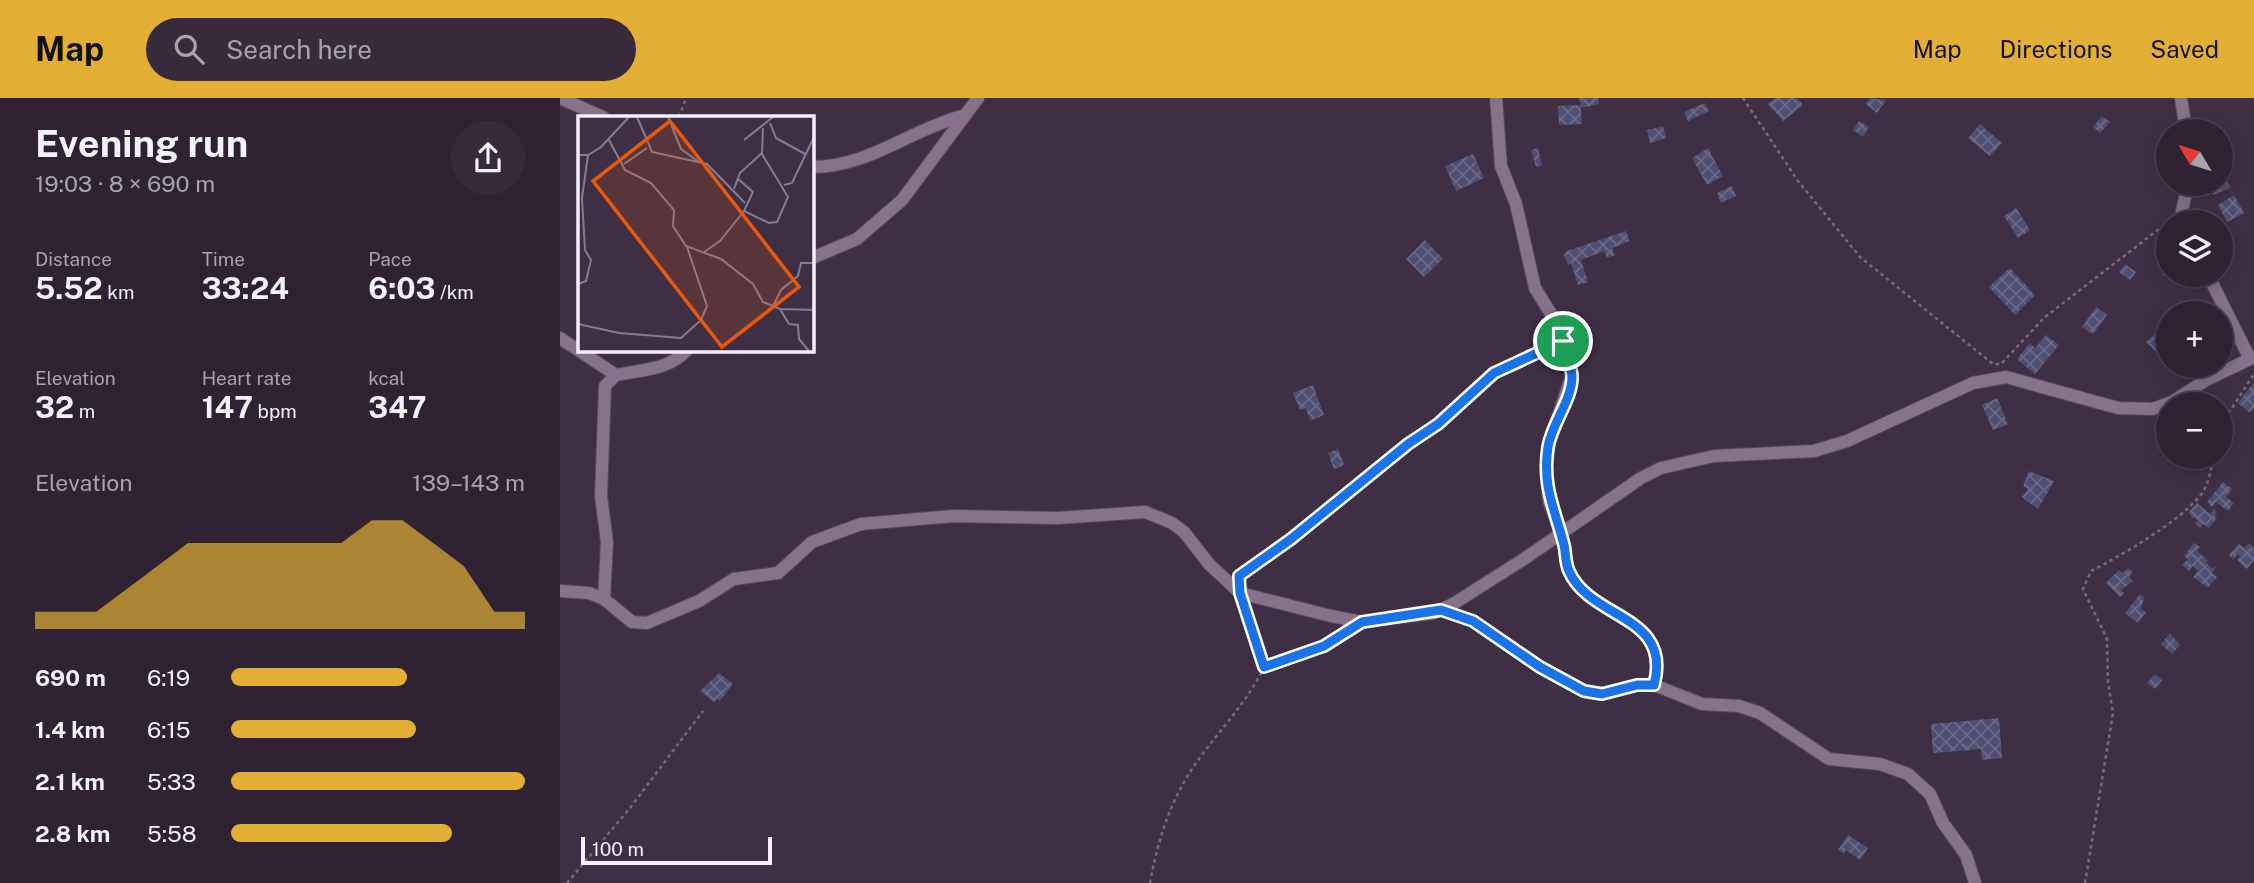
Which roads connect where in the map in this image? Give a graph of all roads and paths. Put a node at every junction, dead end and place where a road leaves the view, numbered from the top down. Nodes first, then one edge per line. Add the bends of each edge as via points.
1 (560, 98) edge
2 (687, 98) edge
3 (978, 98) edge
4 (1496, 98) edge
5 (1743, 98) edge
6 (2181, 98) edge
7 (601, 116) edge
8 (679, 116) edge
9 (962, 116) junction
10 (2184, 119) edge
11 (814, 167) edge
12 (2156, 237) edge
13 (814, 257) edge
14 (2214, 287) edge
15 (560, 338) edge
16 (1563, 341) junction
17 (578, 350) edge
18 (581, 352) edge
19 (685, 352) edge
20 (2252, 358) edge
21 (2254, 374) edge
22 (616, 375) junction
23 (2233, 406) edge
24 (2211, 469) edge
25 (1560, 533) junction
26 (560, 591) edge
27 (1240, 593) junction
28 (604, 599) junction
29 (1441, 610) junction
30 (1362, 622) junction
31 (1264, 667) junction
32 (1654, 685) junction
33 (703, 711) dead end
34 (567, 883) edge
35 (1150, 883) edge
36 (1975, 883) edge
37 (2085, 883) edge

1 - 7 street
2 - 8 path
3 - 9 street
4 - 16 street via 1501,166 1516,204 1535,288
5 - 12 path via 1798,181 1860,257 1993,365 2001,364 2045,317
6 - 10 street
9 - 11 street via 865,158
9 - 13 street via 902,200 857,239
14 - 20 street
15 - 17 street
16 - 25 street via 1572,375 1549,444 1546,470 1549,501
16 - 27 path via 1494,373 1438,424 1243,572
18 - 22 street
19 - 22 street via 664,366
20 - 25 street via 2172,402 2144,410 2095,403 2018,378 1973,383 1814,452 1714,456 1661,468
21 - 23 path
22 - 28 street via 605,386
24 - 37 path via 2200,497 2091,572 2085,581 2087,602 2107,639 2113,713
25 - 29 street
25 - 32 path via 1573,579 1651,640 1658,655
26 - 28 street
27 - 28 street via 1172,523 1145,512 1124,512 1058,519 953,516 861,524 812,542 778,573 734,579 647,624 626,618
27 - 30 street
27 - 31 path
29 - 30 street
29 - 32 street via 1473,621 1584,691 1602,694
30 - 31 path via 1324,646
31 - 35 path via 1180,789 1158,842
32 - 36 street via 1702,704 1753,709 1829,758 1872,762 1908,774 1930,794 1942,823 1966,855
33 - 34 path

